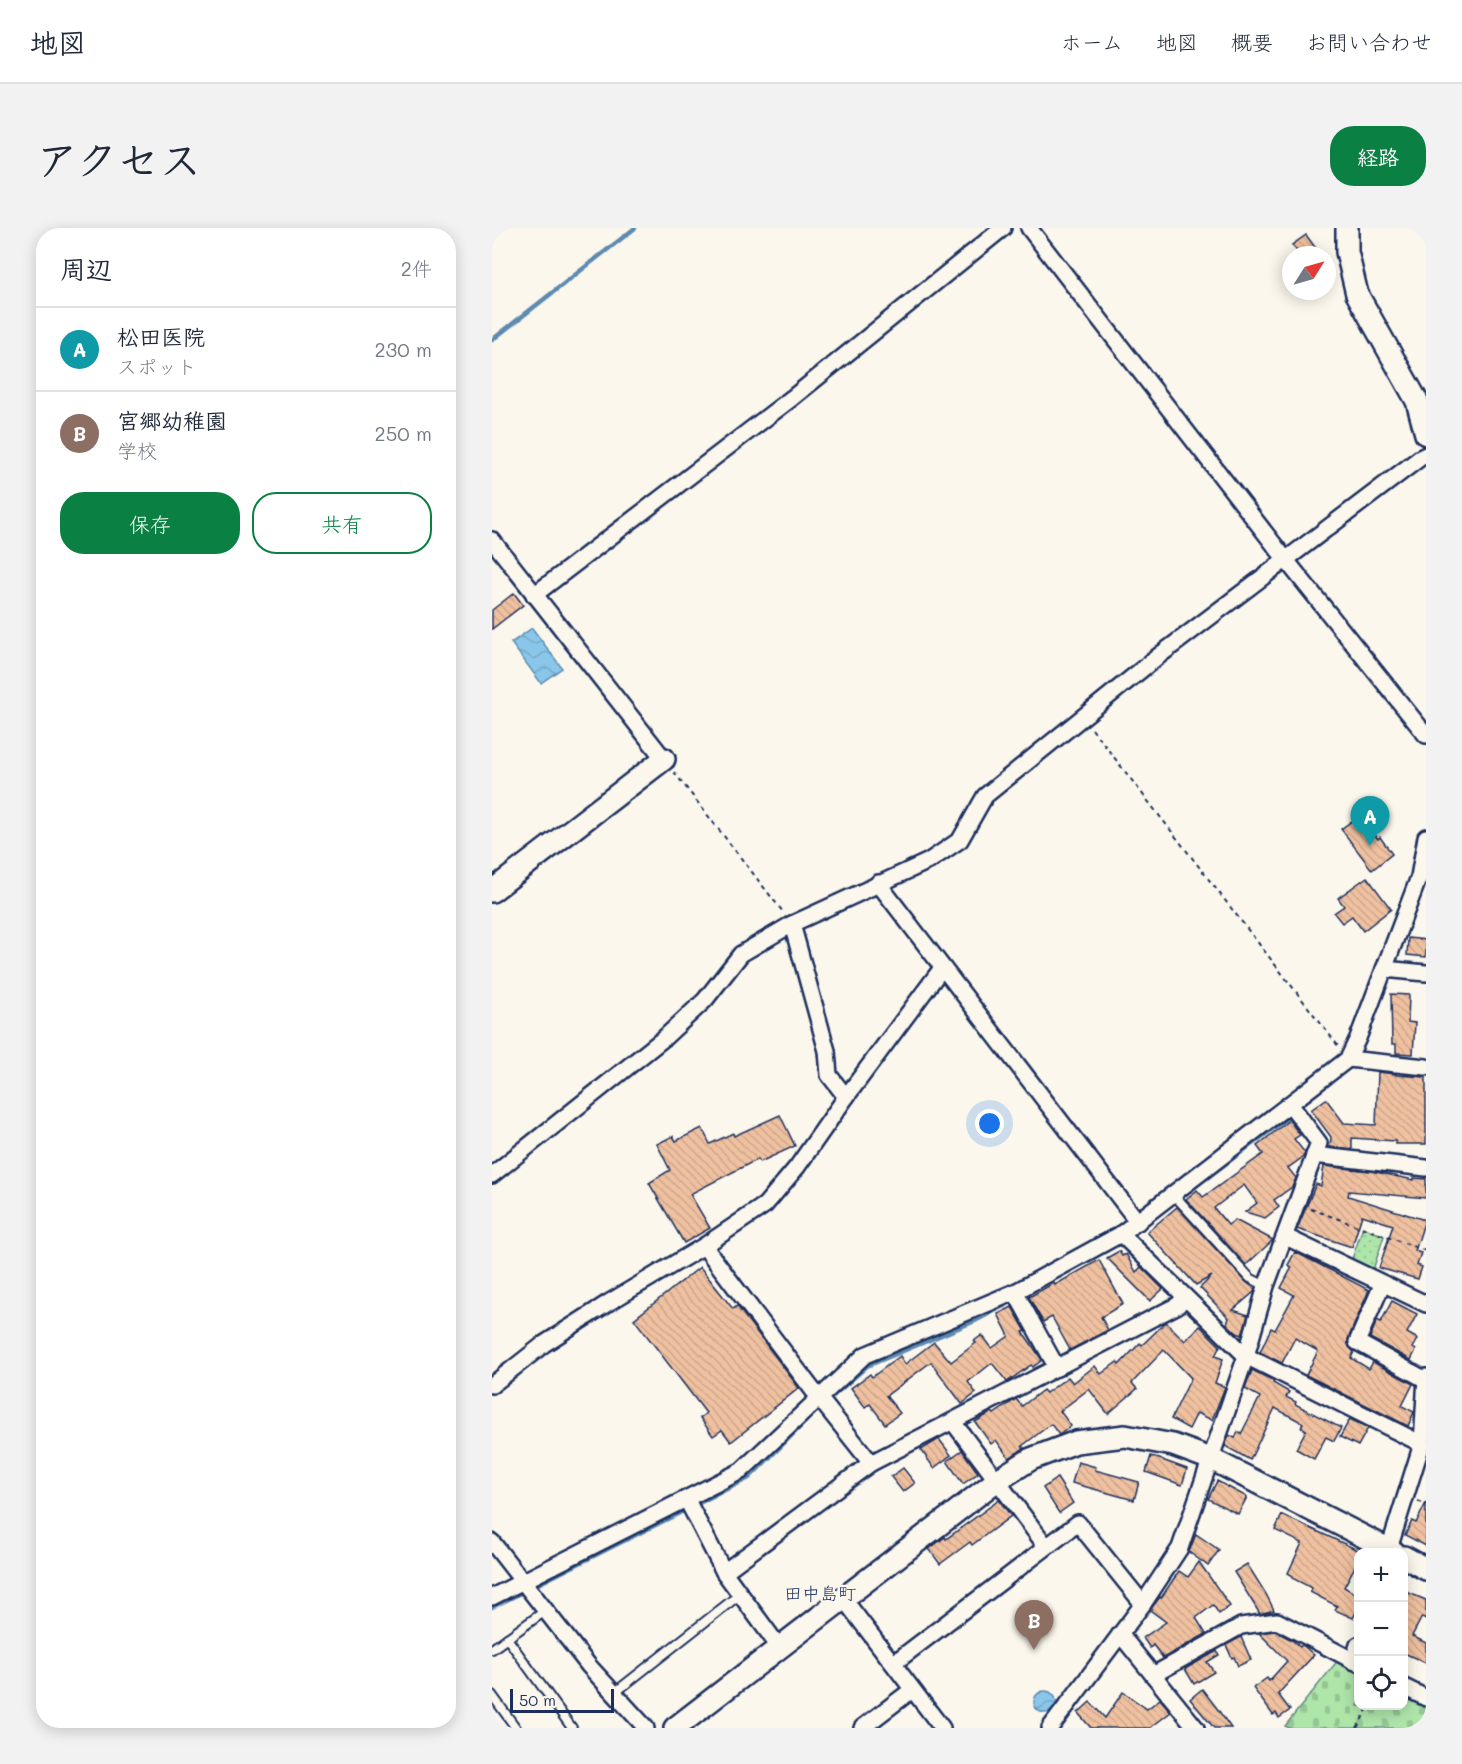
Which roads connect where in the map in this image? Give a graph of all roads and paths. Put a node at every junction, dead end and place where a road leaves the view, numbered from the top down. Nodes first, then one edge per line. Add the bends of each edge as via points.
1 (1003, 228) edge
2 (1029, 228) edge
3 (1347, 228) edge
4 (1426, 434) edge
5 (1426, 455) edge
6 (492, 540) edge
7 (1286, 560) junction
8 (534, 595) junction
9 (1082, 717) junction
10 (1426, 735) edge
11 (663, 759) junction
12 (1426, 837) edge
13 (878, 883) junction
14 (492, 891) edge
15 (792, 924) junction
16 (942, 968) junction
17 (1384, 969) junction
18 (1426, 973) edge
19 (1348, 1059) junction
20 (1426, 1067) edge
21 (846, 1097) junction
22 (1290, 1104) junction
23 (1314, 1155) junction
24 (1426, 1168) edge
25 (492, 1175) edge
26 (1174, 1195) junction
27 (1297, 1204) junction
28 (1138, 1222) junction
29 (1121, 1234) junction
30 (1286, 1237) junction
31 (704, 1246) junction
32 (1426, 1251) edge
33 (1382, 1285) junction
34 (1266, 1286) junction
35 (1015, 1292) junction
36 (1185, 1297) junction
37 (1426, 1304) edge
38 (1246, 1356) junction
39 (1057, 1368) junction
40 (1426, 1378) edge
41 (492, 1385) edge
42 (820, 1397) junction
43 (954, 1422) junction
44 (1422, 1444) junction
45 (1211, 1459) junction
46 (872, 1463) junction
47 (996, 1481) junction
48 (687, 1500) junction
49 (492, 1542) edge
50 (1046, 1546) junction
51 (1384, 1548) edge
52 (1395, 1548) edge
53 (1408, 1560) edge
54 (1426, 1569) edge
55 (724, 1572) junction
56 (522, 1582) junction
57 (739, 1595) junction
58 (492, 1597) edge
59 (843, 1599) junction
60 (1143, 1604) junction
61 (545, 1611) junction
62 (1120, 1634) junction
63 (507, 1638) junction
64 (779, 1647) junction
65 (492, 1649) edge
66 (1354, 1661) edge
67 (894, 1663) junction
68 (1153, 1675) junction
69 (1408, 1689) edge
70 (912, 1690) junction
71 (614, 1694) junction
72 (492, 1695) edge
73 (1426, 1698) edge
74 (1367, 1710) edge
75 (568, 1727) edge
76 (516, 1728) edge
77 (646, 1728) edge
78 (675, 1728) edge
79 (862, 1728) edge
80 (942, 1728) edge
81 (1050, 1728) edge
82 (1196, 1728) edge
83 (1357, 1728) edge

1 - 8 street via 792,398
2 - 7 street
3 - 4 street via 1347,252 1357,294 1418,401
5 - 7 street
6 - 8 street
7 - 9 street
7 - 10 street
8 - 11 street
9 - 13 street via 985,796 960,840 929,861
9 - 19 path
11 - 14 street
11 - 15 path
12 - 17 street via 1419,877
13 - 15 street
13 - 16 street
15 - 21 street via 827,1051 829,1075
15 - 25 street via 741,954 705,1000 663,1039
16 - 21 street
16 - 28 street
17 - 18 street
17 - 19 street
19 - 20 street
19 - 22 street
21 - 31 street via 765,1205
22 - 23 street via 1318,1143
22 - 26 street
23 - 24 street
23 - 27 street
26 - 28 street
26 - 34 lane via 1250,1278
27 - 30 street
27 - 32 path
28 - 29 street
29 - 35 street
29 - 36 street
30 - 33 street
30 - 34 street
31 - 41 street via 544,1344
31 - 42 street
33 - 37 street
33 - 40 street via 1357,1342
34 - 38 street
35 - 39 street
35 - 42 street via 865,1355
36 - 38 street
36 - 39 street via 1178,1305
38 - 44 street
38 - 45 street
39 - 43 street
40 - 44 street
42 - 46 street
42 - 48 street via 741,1472
43 - 46 street
43 - 47 street
44 - 52 street
45 - 47 street via 1173,1445 1125,1436 1076,1442 1031,1459
45 - 51 street
45 - 60 street via 1180,1548
46 - 55 street
47 - 50 street
47 - 59 street
48 - 55 street
48 - 56 street
49 - 56 street
50 - 60 street via 1078,1523
50 - 67 street
53 - 54 street
55 - 57 street
56 - 58 street
56 - 61 street
57 - 64 street
57 - 71 lane
59 - 64 street
59 - 67 street
60 - 62 street
61 - 63 lane
61 - 71 street
62 - 68 street
62 - 81 street
63 - 65 lane
63 - 75 lane
64 - 78 street
66 - 68 street via 1277,1621 1241,1626
67 - 70 street
68 - 82 street
69 - 73 street
70 - 79 street
70 - 80 street
71 - 77 street
72 - 76 lane
74 - 83 path

